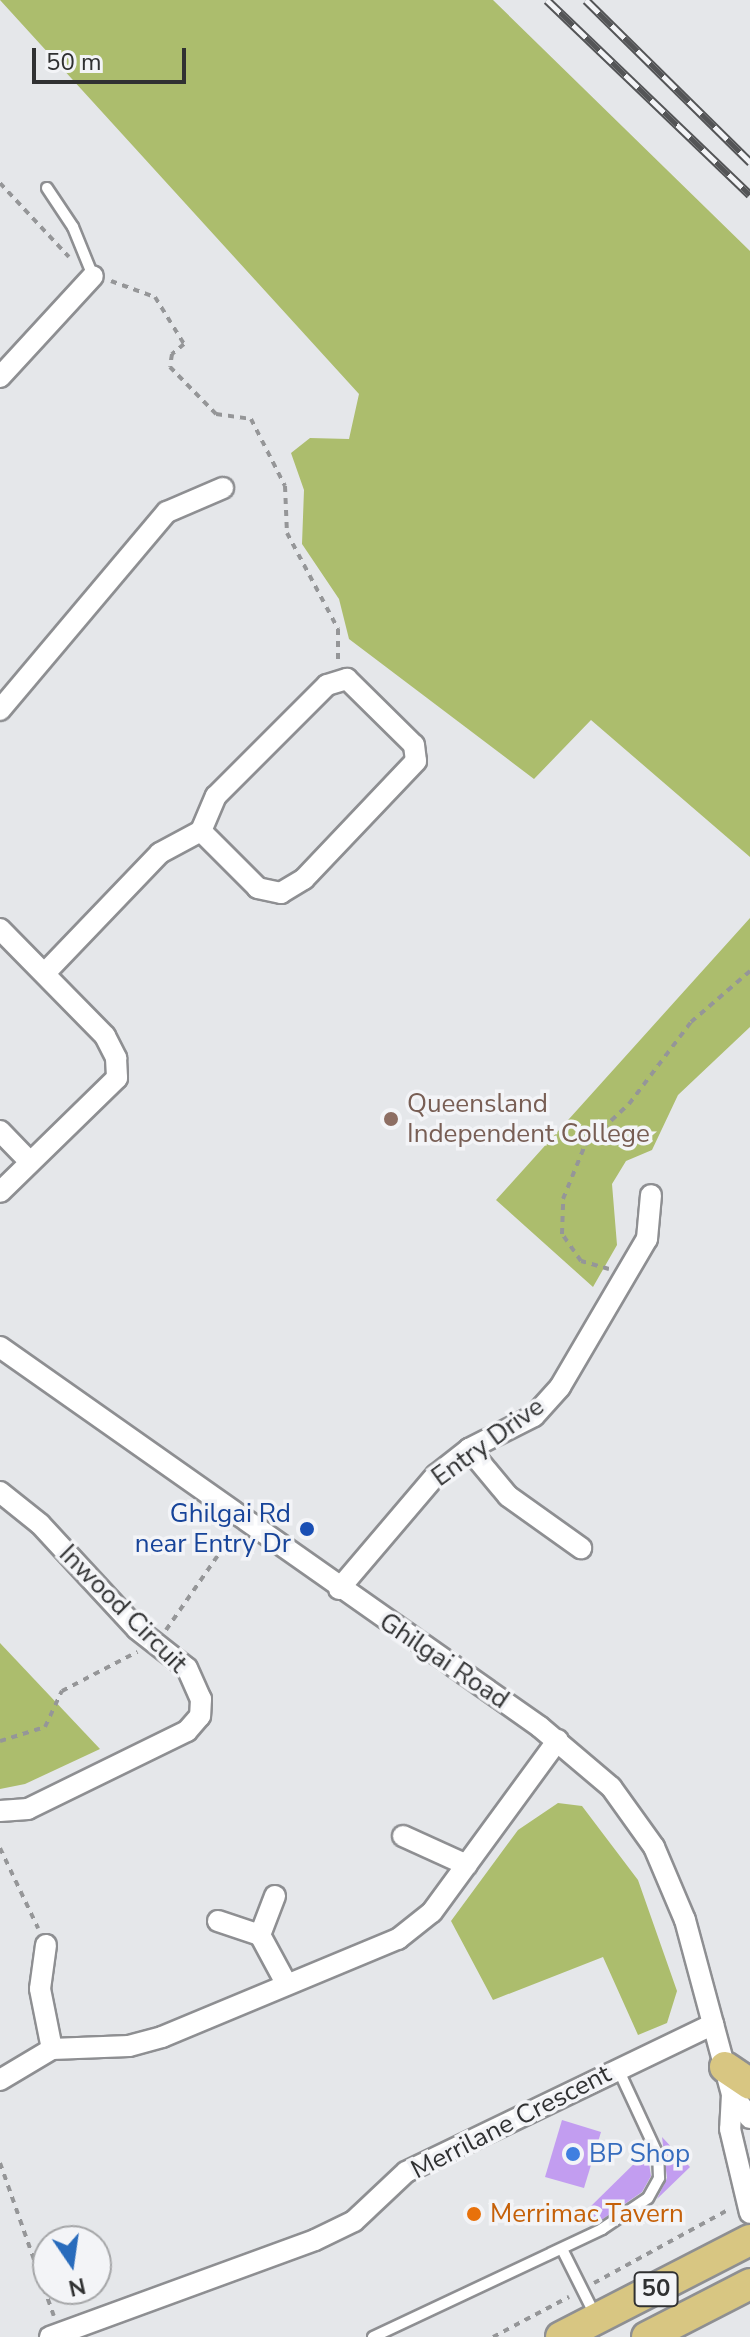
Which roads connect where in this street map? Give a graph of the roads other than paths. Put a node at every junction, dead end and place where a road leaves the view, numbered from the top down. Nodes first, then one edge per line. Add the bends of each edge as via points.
1 (47, 188) dead end
2 (93, 276) joint
3 (0, 377) edge
4 (223, 488) dead end
5 (0, 710) edge
6 (201, 831) junction
7 (0, 929) edge
8 (45, 973) junction
9 (0, 1131) edge
10 (30, 1162) junction
11 (0, 1192) edge
12 (651, 1195) dead end
13 (0, 1347) edge
14 (469, 1449) junction
15 (0, 1492) edge
16 (581, 1548) dead end
17 (339, 1589) junction
18 (558, 1740) junction
19 (0, 1811) edge
20 (403, 1836) dead end
21 (467, 1865) junction
22 (275, 1896) dead end
23 (218, 1921) dead end
24 (260, 1935) junction
25 (46, 1945) road end
26 (286, 1983) junction
27 (713, 2024) junction
28 (52, 2049) junction
29 (618, 2069) junction
30 (0, 2080) edge
31 (736, 2082) edge
32 (750, 2118) edge
33 (740, 2211) edge
34 (750, 2240) edge
35 (562, 2249) junction
36 (750, 2284) edge
37 (597, 2319) junction
38 (55, 2335) edge
39 (373, 2337) edge
40 (561, 2337) edge
41 (647, 2337) edge

1 - 2 lane via 73,227
2 - 3 street
4 - 5 street via 167,512
6 - 6 street via 258,888 281,893 304,879 416,761 414,745 383,707 343,680 327,685 216,796
6 - 8 street via 160,853
7 - 8 street
8 - 10 street via 105,1036 116,1058 117,1078
9 - 10 street
10 - 11 street
12 - 14 street, Entry Drive via 647,1239 560,1387 534,1416
13 - 17 street, Ghilgai Road
14 - 16 street via 508,1496
14 - 17 street, Entry Drive via 436,1475
15 - 19 street, Inwood Circuit via 40,1524 137,1629 187,1668 201,1699 200,1716 187,1731 28,1809
17 - 18 street, Ghilgai Road
18 - 21 street
18 - 27 street, Ghilgai Road via 611,1787 654,1847 685,1920
20 - 21 street
21 - 26 street via 432,1912 398,1939
22 - 24 street
23 - 24 street
24 - 26 street
25 - 28 street via 40,1989
26 - 28 street via 162,2037 129,2046
27 - 29 street, Merrilane Crescent
27 - 31 street, Ghilgai Road
28 - 30 street
29 - 35 lane via 658,2155 659,2178 636,2210
29 - 38 street, Merrilane Crescent via 406,2172 354,2221 315,2240
31 - 32 street, Ghilgai Road
31 - 33 street, Ghilgai Road via 730,2129
34 - 37 main road, 50
35 - 37 lane
35 - 39 lane
36 - 41 main road, 50
37 - 40 main road, 50

